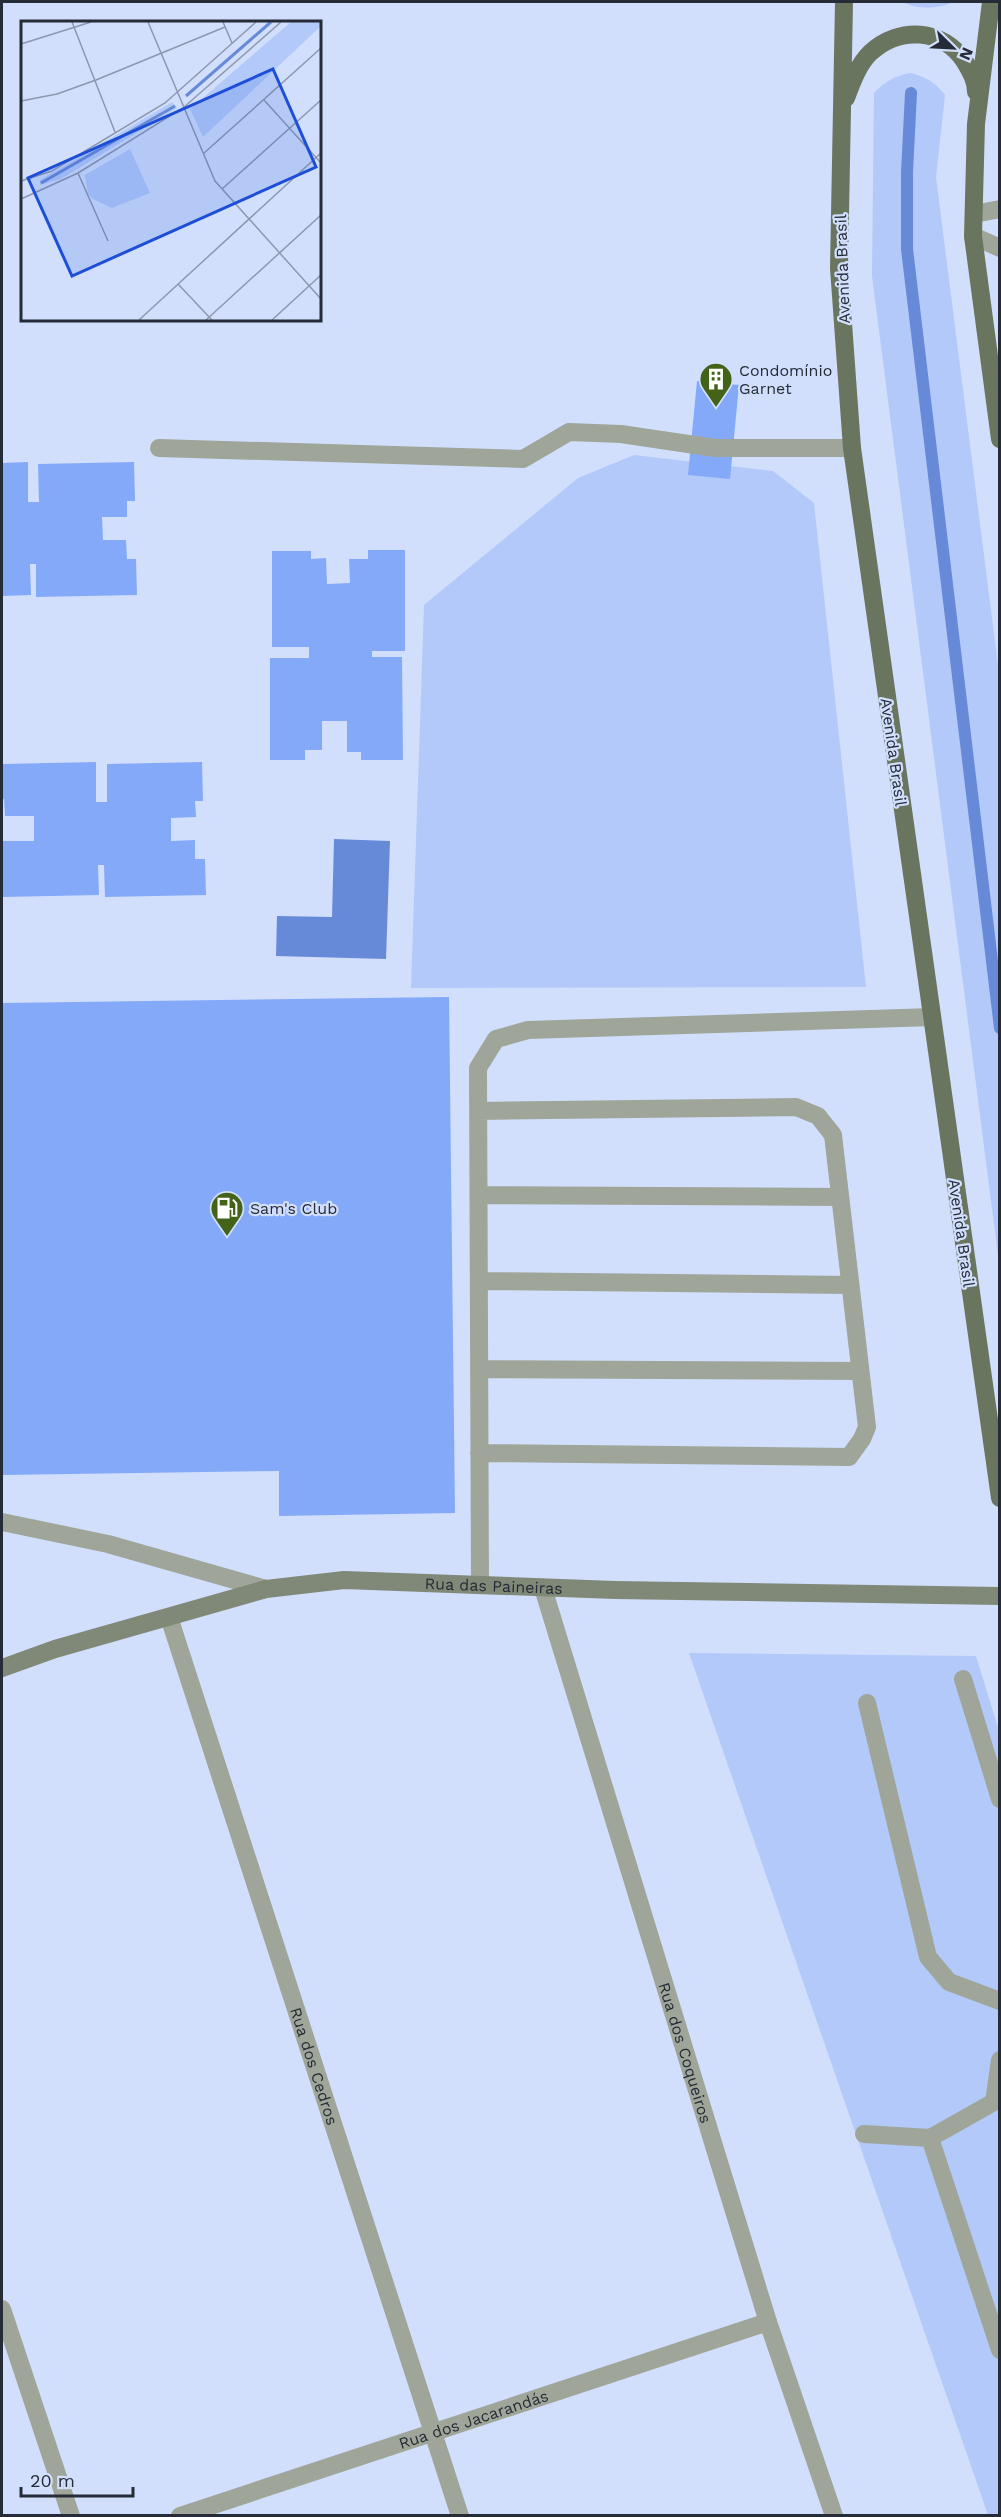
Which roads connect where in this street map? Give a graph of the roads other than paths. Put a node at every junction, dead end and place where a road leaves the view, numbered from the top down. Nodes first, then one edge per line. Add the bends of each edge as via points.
1 (844, 2) edge
2 (991, 2) edge
3 (993, 33) edge
4 (842, 110) junction
5 (976, 124) junction
6 (999, 209) edge
7 (974, 214) junction
8 (973, 236) junction
9 (999, 248) edge
10 (999, 439) edge
11 (159, 447) dead end
12 (852, 448) junction
13 (932, 1017) junction
14 (478, 1111) junction
15 (479, 1195) junction
16 (840, 1197) junction
17 (479, 1281) junction
18 (850, 1285) junction
19 (479, 1369) junction
20 (860, 1371) junction
21 (479, 1453) junction
22 (999, 1498) edge
23 (2, 1522) edge
24 (480, 1584) junction
25 (543, 1588) junction
26 (266, 1589) junction
27 (999, 1596) edge
28 (169, 1617) junction
29 (2, 1668) edge
30 (963, 1679) dead end
31 (867, 1703) dead end
32 (999, 1799) edge
33 (999, 2001) edge
34 (999, 2060) edge
35 (997, 2104) edge
36 (864, 2134) dead end
37 (930, 2138) junction
38 (2, 2309) edge
39 (768, 2322) junction
40 (999, 2350) edge
41 (433, 2432) junction
42 (71, 2516) edge
43 (180, 2516) edge
44 (460, 2516) edge
45 (834, 2516) edge

1 - 4 main road, Avenida Brasil
2 - 3 main road
3 - 5 main road
4 - 5 main road via 856,74 869,54 903,34 925,34 945,41 970,70 976,85
4 - 12 main road, Avenida Brasil via 839,268
5 - 7 main road
6 - 7 street
7 - 8 main road
8 - 9 street
8 - 10 main road
11 - 12 street via 523,459 568,432 621,434 715,448
12 - 13 main road, Avenida Brasil
13 - 14 street via 528,1030 496,1039 484,1058 478,1068
13 - 22 main road, Avenida Brasil
14 - 15 street
14 - 16 street via 796,1107 818,1116 833,1135
15 - 16 street
15 - 17 street
16 - 18 street
17 - 18 street
17 - 19 street
18 - 20 street
19 - 20 street
19 - 21 street
20 - 21 street via 867,1427 849,1457
21 - 24 street
23 - 26 street via 108,1544
24 - 25 main road, Rua das Paineiras
24 - 26 main road, Rua das Paineiras via 344,1580
25 - 27 main road, Rua das Paineiras
25 - 39 street, Rua dos Coqueiros
26 - 28 main road, Rua das Paineiras
28 - 29 main road, Rua das Paineiras
28 - 41 street, Rua dos Cedros
30 - 32 street
31 - 33 street via 928,1957 950,1982
34 - 35 street
35 - 37 street
36 - 37 street
37 - 40 street
38 - 42 street
39 - 41 street, Rua dos Jacarandás
39 - 45 street, Rua dos Coqueiros
41 - 43 street, Rua dos Jacarandás
41 - 44 street, Rua dos Cedros

